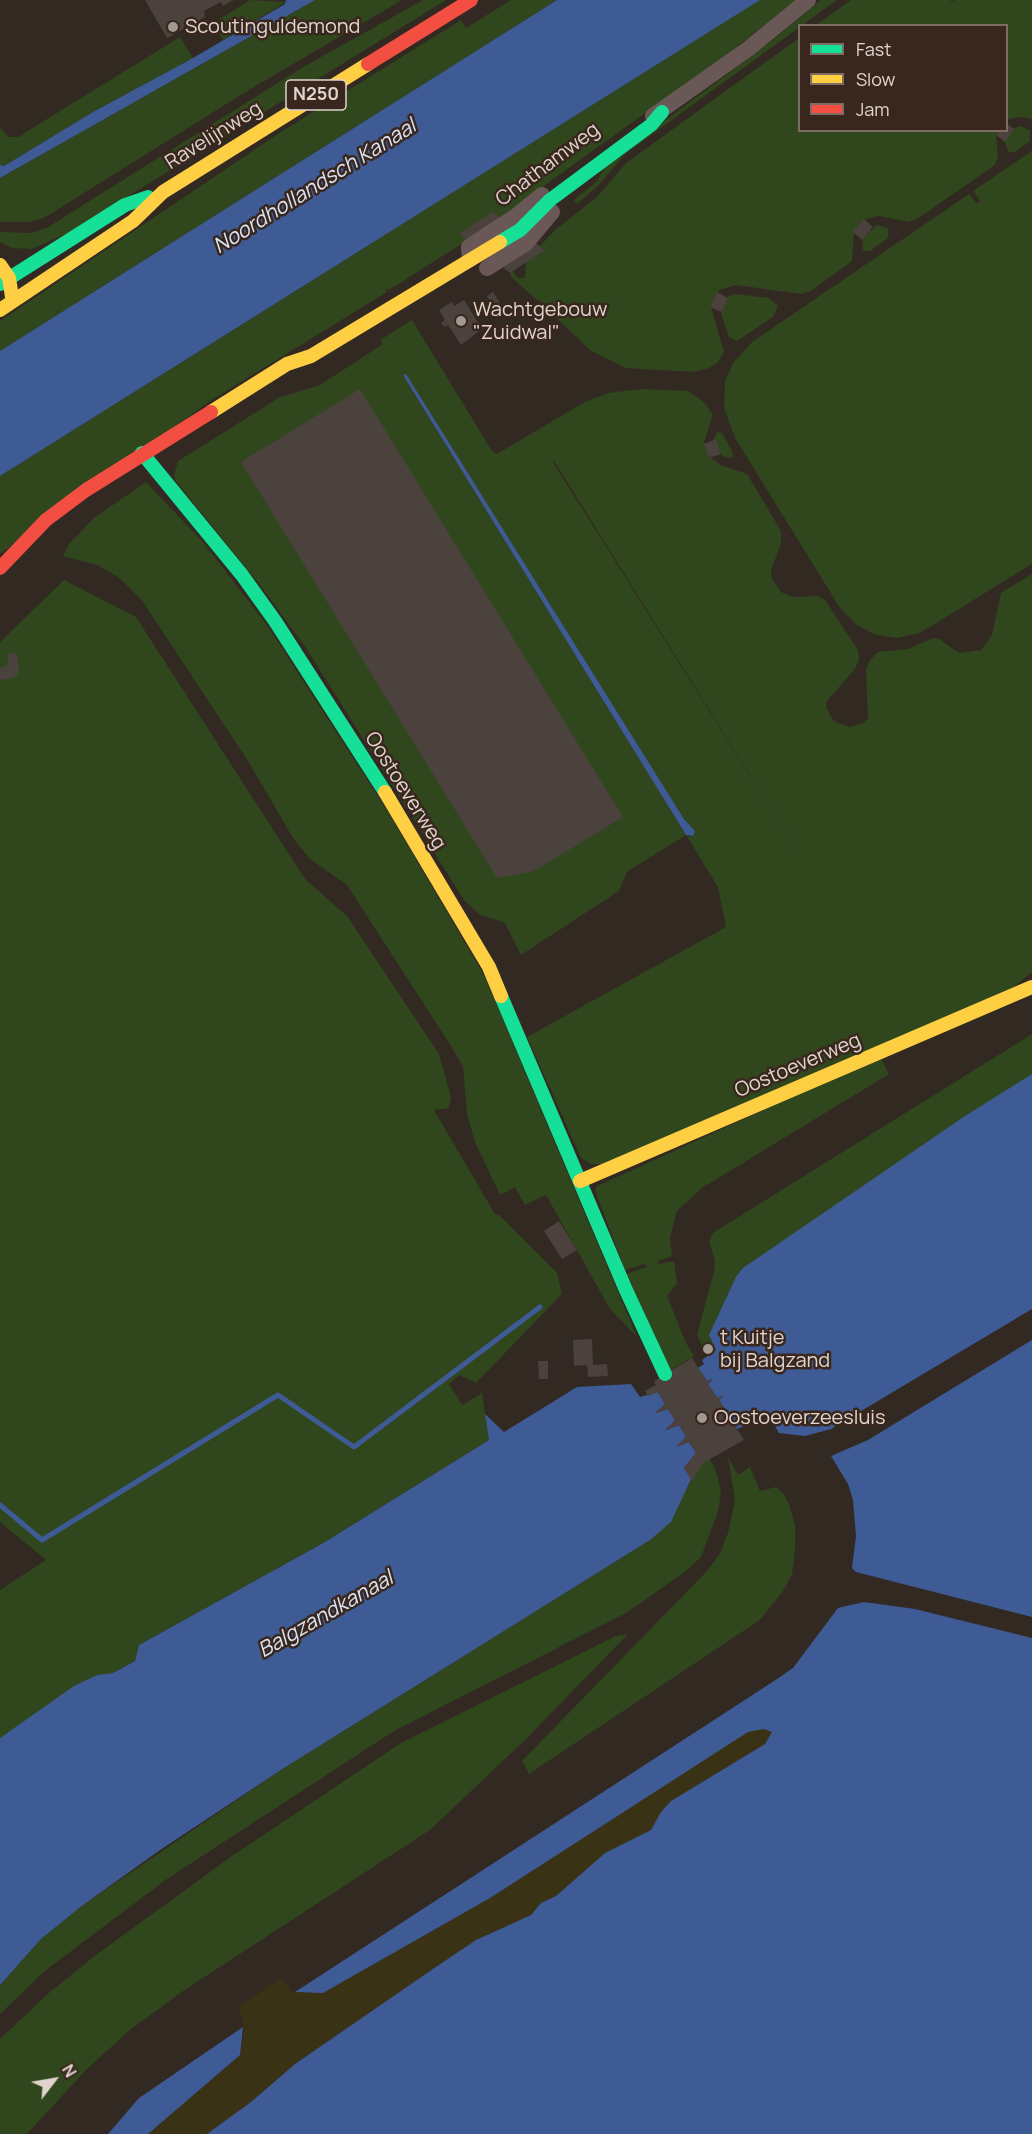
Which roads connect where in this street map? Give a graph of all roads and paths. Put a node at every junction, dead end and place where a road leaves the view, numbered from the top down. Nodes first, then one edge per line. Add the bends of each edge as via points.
1 (471, 0) edge
2 (808, 0) edge
3 (662, 112) junction
4 (600, 163) junction
5 (163, 192) junction
6 (470, 259) junction
7 (0, 265) edge
8 (487, 268) dead end
9 (5, 281) edge
10 (0, 293) edge
11 (13, 301) junction
12 (0, 310) edge
13 (142, 453) junction
14 (0, 568) edge
15 (1032, 987) edge
16 (580, 1181) junction
17 (665, 1374) dead end

1 - 5 street, Ravelijnweg / N250
2 - 3 street, Chathamweg
3 - 4 street, Chathamweg via 651,125
3 - 6 street, Chathamweg via 647,118 469,247
4 - 6 street, Chathamweg via 550,200 520,230
4 - 8 street, Chathamweg via 588,183 555,208 526,243
5 - 9 street, N250 via 125,205
5 - 11 street, N250 via 133,221
6 - 13 street, Chathamweg
7 - 9 street
9 - 11 street
10 - 11 street
11 - 12 street, N250
13 - 14 street via 46,520
13 - 16 street, Oostoeverweg via 275,621 398,814 489,967
15 - 16 street, Oostoeverweg
16 - 17 street, Oostoeverweg

